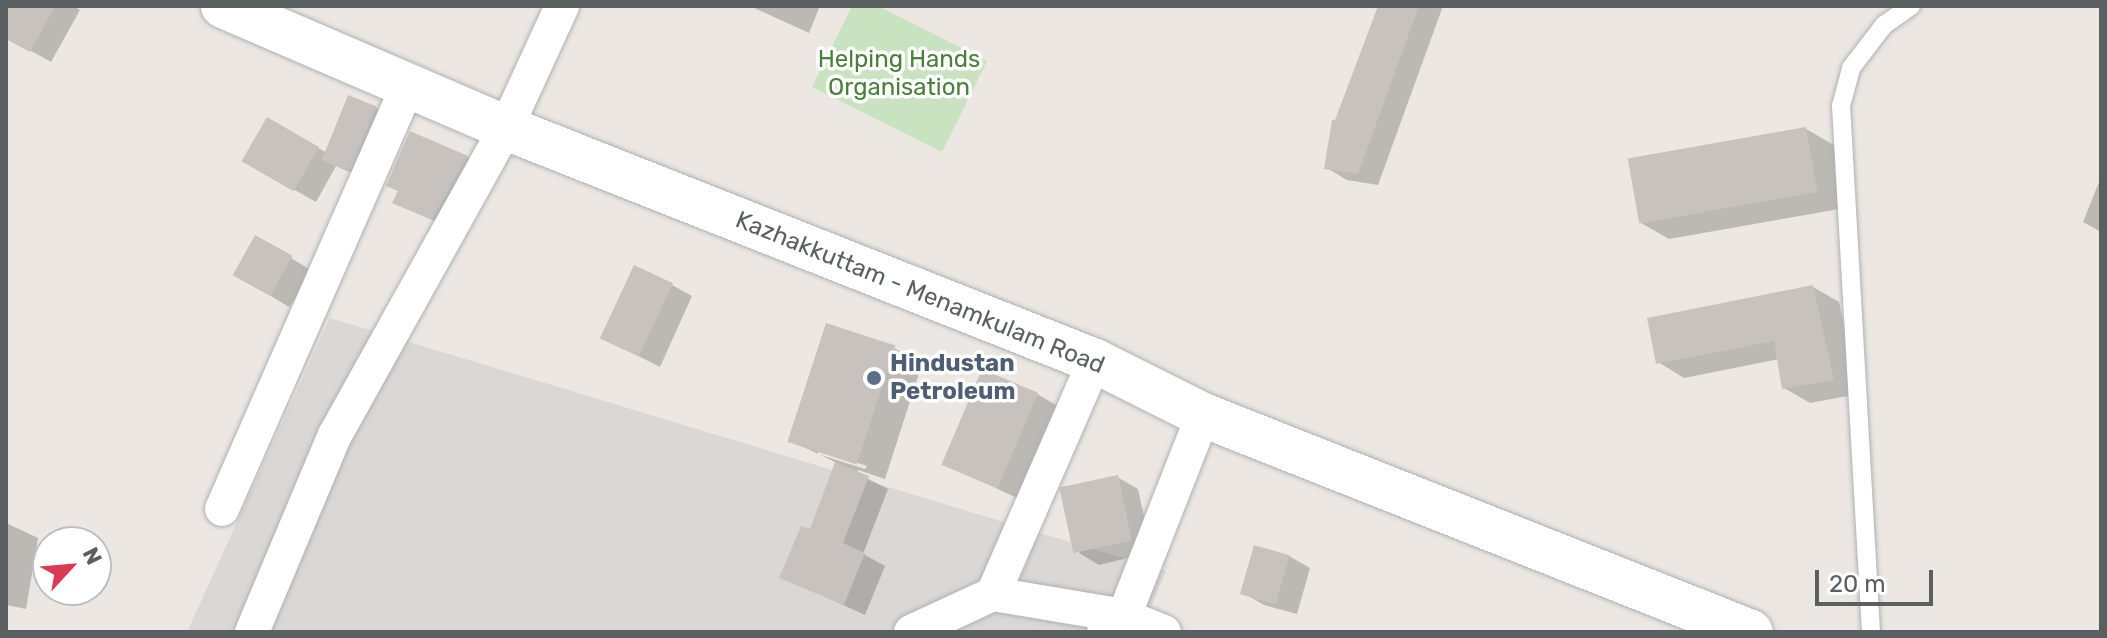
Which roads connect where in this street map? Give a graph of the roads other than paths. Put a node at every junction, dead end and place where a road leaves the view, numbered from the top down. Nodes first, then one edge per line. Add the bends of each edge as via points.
1 (223, 6) edge
2 (562, 6) edge
3 (1911, 6) edge
4 (408, 86) junction
5 (506, 128) junction
6 (1095, 361) junction
7 (1203, 415) junction
8 (222, 509) dead end
9 (993, 594) junction
10 (1114, 624) edge
11 (252, 632) edge
12 (911, 632) edge
13 (1164, 632) edge
14 (1751, 632) edge
15 (1871, 632) edge

1 - 4 main road, Kazhakkuttam - Menamkulam Road
2 - 5 street
3 - 15 lane via 1884,25 1858,57 1841,106
4 - 5 main road, Kazhakkuttam - Menamkulam Road
4 - 8 street
5 - 6 main road, Kazhakkuttam - Menamkulam Road
5 - 11 street via 335,435
6 - 7 main road, Kazhakkuttam - Menamkulam Road
6 - 9 street
7 - 10 street
7 - 14 main road, Kazhakkuttam - Menamkulam Road
9 - 10 street
9 - 12 street
10 - 13 street

